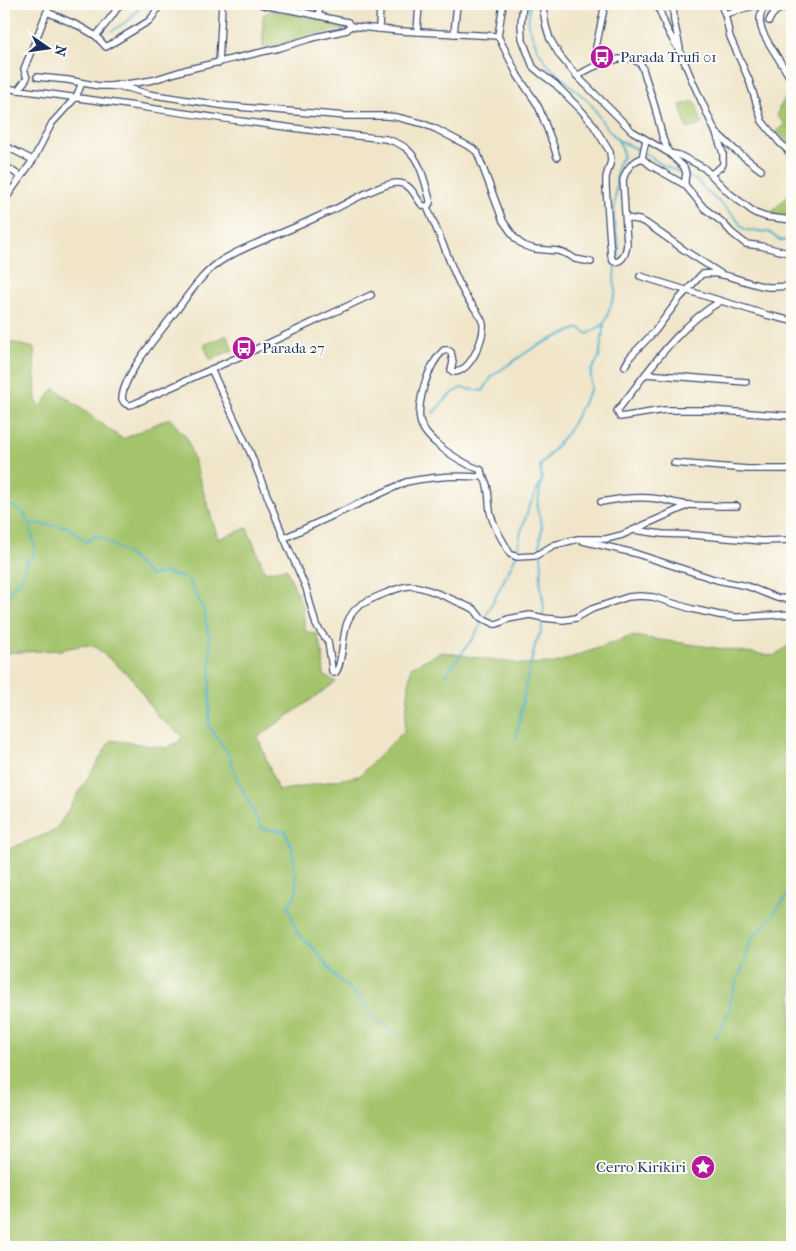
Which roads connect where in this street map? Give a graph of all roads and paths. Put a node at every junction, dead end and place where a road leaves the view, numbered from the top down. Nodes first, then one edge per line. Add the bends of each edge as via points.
1 (50, 4) edge
2 (160, 4) edge
3 (222, 4) edge
4 (263, 4) edge
5 (319, 4) edge
6 (380, 4) edge
7 (419, 4) edge
8 (457, 4) edge
9 (503, 4) edge
10 (524, 4) edge
11 (542, 4) edge
12 (605, 4) edge
13 (657, 4) edge
14 (673, 4) edge
15 (721, 4) edge
16 (760, 4) edge
17 (767, 4) edge
18 (117, 5) edge
19 (792, 6) edge
20 (47, 12) junction
21 (725, 14) junction
22 (319, 16) junction
23 (769, 21) dead end
24 (350, 26) junction
25 (379, 29) junction
26 (417, 32) junction
27 (454, 34) junction
28 (96, 36) junction
29 (498, 36) junction
30 (680, 51) junction
31 (219, 63) junction
32 (601, 63) junction
33 (576, 76) junction
34 (37, 77) dead end
35 (792, 82) edge
36 (82, 83) junction
37 (110, 86) junction
38 (4, 88) edge
39 (18, 90) junction
40 (76, 97) junction
41 (716, 133) junction
42 (646, 140) junction
43 (4, 145) edge
44 (669, 153) junction
45 (792, 154) edge
46 (556, 157) dead end
47 (642, 158) junction
48 (33, 160) junction
49 (4, 165) edge
50 (761, 170) dead end
51 (711, 174) junction
52 (21, 177) junction
53 (685, 185) junction
54 (4, 201) edge
55 (427, 207) junction
56 (626, 218) junction
57 (792, 220) edge
58 (792, 254) edge
59 (591, 262) dead end
60 (640, 276) dead end
61 (728, 276) junction
62 (792, 287) edge
63 (687, 290) junction
64 (371, 295) dead end
65 (721, 301) junction
66 (792, 321) edge
67 (625, 366) dead end
68 (211, 370) junction
69 (646, 374) junction
70 (746, 382) dead end
71 (792, 416) edge
72 (674, 463) dead end
73 (792, 469) edge
74 (481, 473) junction
75 (601, 502) dead end
76 (689, 505) junction
77 (737, 506) dead end
78 (632, 530) junction
79 (284, 538) junction
80 (578, 539) junction
81 (792, 540) edge
82 (792, 598) edge
83 (792, 614) edge

1 - 20 street
2 - 28 street via 149,21 106,47
3 - 31 street
4 - 22 street
5 - 22 street
6 - 25 street
7 - 26 street
8 - 27 street
9 - 29 street
10 - 56 street via 522,38 533,67 581,110 610,152 606,187 611,256 615,262 620,261 626,252
11 - 33 street via 555,48
12 - 32 street via 596,47
13 - 30 street
14 - 30 street
15 - 21 street
16 - 21 street
17 - 35 street via 760,13 762,32
18 - 28 street
19 - 23 street via 777,10
20 - 28 street
20 - 39 street via 24,70 27,78
21 - 45 street via 730,37 762,121
22 - 24 street via 348,22
24 - 25 street
24 - 31 street via 347,30
25 - 26 street
26 - 27 street
27 - 29 street
29 - 46 street via 539,108
30 - 41 street
31 - 37 street via 153,80
32 - 33 street
32 - 44 street via 627,59 640,62
33 - 42 street via 632,131
34 - 36 street
36 - 37 street
36 - 40 street
37 - 59 street via 226,106 396,117 436,129 477,152 502,221 519,242
38 - 39 street
39 - 40 street
40 - 48 street via 52,123
40 - 55 street via 386,139 407,148 416,160 430,200
41 - 50 street
41 - 51 street via 724,153 724,164
42 - 44 street
42 - 47 street
43 - 48 street
44 - 51 street via 693,162
44 - 53 street via 686,170
47 - 53 street
47 - 56 street via 630,164 624,175
48 - 52 street
49 - 52 street
51 - 57 street via 755,213
52 - 54 street
53 - 58 street via 704,208 746,244
55 - 68 street via 422,205 411,188 392,184 223,260 192,289 146,349 132,371 122,399 125,404 132,405
55 - 74 street via 459,283 482,321 483,331 476,353 461,371 453,372 448,350 440,353 426,381 420,422 435,442
56 - 61 street via 646,223 706,265
60 - 63 street
61 - 62 street via 769,287
61 - 63 street via 702,274
63 - 65 street
63 - 67 street
64 - 68 street
65 - 66 street
65 - 69 street via 692,321
68 - 79 street via 250,452
69 - 70 street
69 - 71 street via 617,410 620,417 665,410
72 - 73 street
74 - 79 street via 478,477 424,478 406,482
74 - 80 street via 489,494 490,512 510,554 535,556 554,545
75 - 76 street via 638,497
76 - 77 street
76 - 78 street
78 - 80 street via 606,538
78 - 81 street via 762,541
79 - 83 street via 306,588 316,625 328,642 334,673 339,667 347,622 356,609 410,585 470,607 481,618 494,624 530,615 563,620 576,618 592,608 640,596 734,617
80 - 82 street via 747,586 777,598

